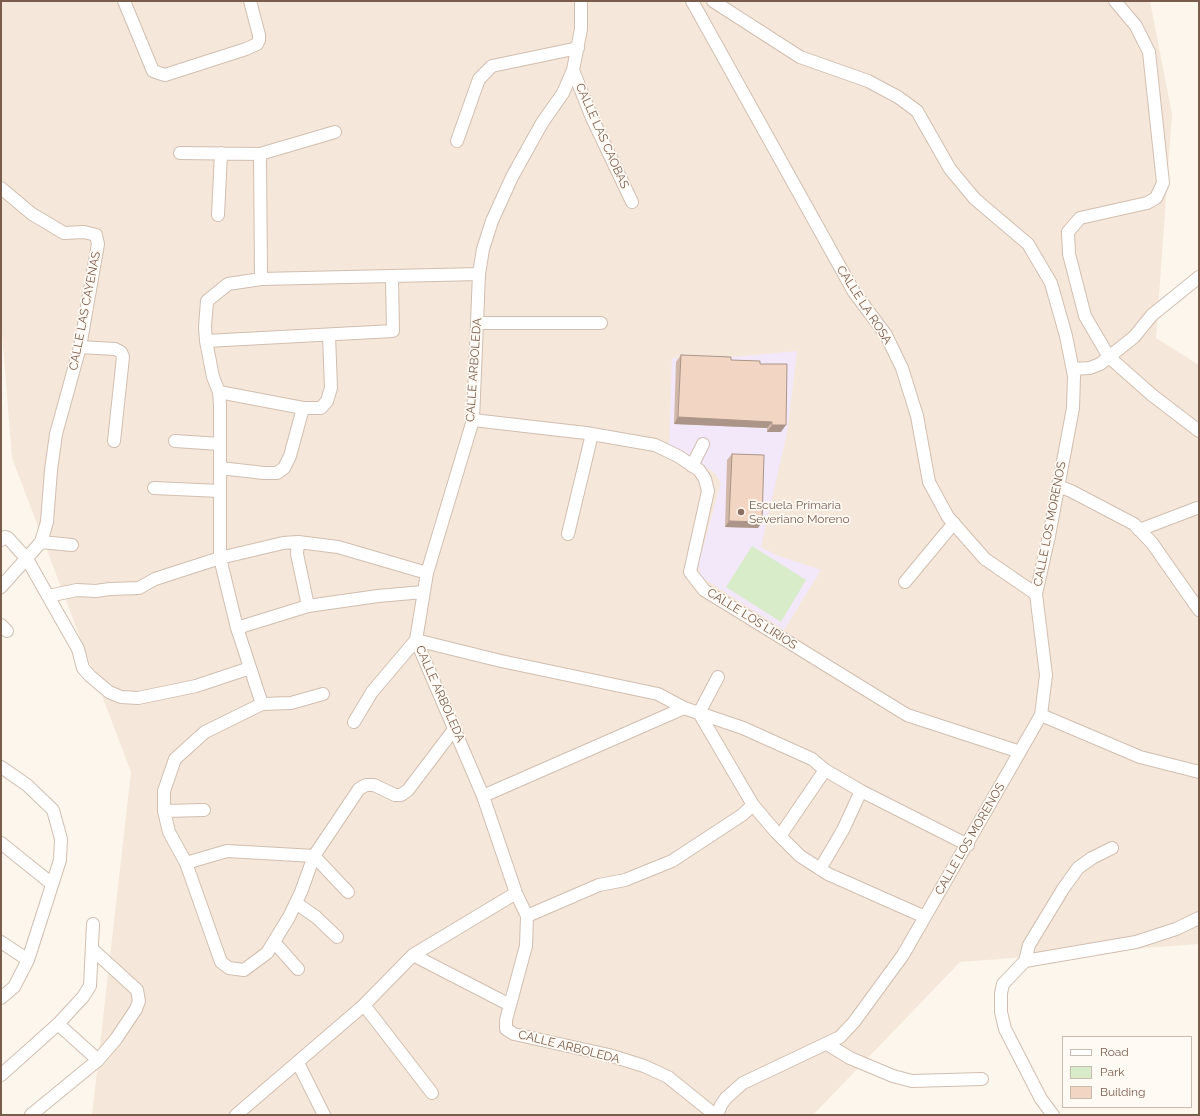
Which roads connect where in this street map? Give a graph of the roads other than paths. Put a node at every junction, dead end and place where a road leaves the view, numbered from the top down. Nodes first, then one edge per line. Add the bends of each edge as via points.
1 (124, 1) edge
2 (250, 1) edge
3 (581, 1) edge
4 (692, 1) edge
5 (713, 1) edge
6 (1115, 1) edge
7 (578, 48) junction
8 (573, 70) junction
9 (335, 132) dead end
10 (457, 141) dead end
11 (180, 153) dead end
12 (221, 153) junction
13 (260, 154) junction
14 (1, 188) edge
15 (632, 202) dead end
16 (218, 215) dead end
17 (479, 274) junction
18 (1199, 277) edge
19 (392, 278) junction
20 (262, 279) junction
21 (477, 323) junction
22 (601, 323) dead end
23 (329, 335) junction
24 (206, 341) junction
25 (80, 347) junction
26 (1109, 357) junction
27 (1073, 369) junction
28 (219, 392) junction
29 (304, 408) junction
30 (473, 420) junction
31 (1199, 431) edge
32 (592, 434) junction
33 (114, 441) dead end
34 (175, 441) dead end
35 (220, 444) junction
36 (703, 444) dead end
37 (692, 466) junction
38 (220, 468) junction
39 (1058, 486) junction
40 (154, 488) dead end
41 (220, 491) junction
42 (1197, 508) dead end
43 (954, 523) junction
44 (1140, 530) junction
45 (568, 534) dead end
46 (1, 540) edge
47 (41, 542) junction
48 (298, 542) junction
49 (72, 545) dead end
50 (220, 558) junction
51 (27, 559) junction
52 (427, 573) junction
53 (905, 582) dead end
54 (1, 587) edge
55 (423, 592) junction
56 (1036, 594) junction
57 (48, 596) junction
58 (308, 606) junction
59 (1199, 610) edge
60 (237, 628) junction
61 (416, 640) junction
62 (250, 668) junction
63 (718, 677) dead end
64 (323, 694) dead end
65 (262, 704) junction
66 (684, 708) junction
67 (699, 713) junction
68 (1041, 715) junction
69 (354, 722) dead end
70 (455, 728) junction
71 (1020, 752) junction
72 (1, 767) edge
73 (825, 770) junction
74 (1199, 772) edge
75 (861, 791) junction
76 (483, 796) junction
77 (753, 806) junction
78 (204, 810) dead end
79 (164, 811) junction
80 (780, 836) junction
81 (1, 843) edge
82 (968, 845) junction
83 (1112, 848) dead end
84 (314, 856) junction
85 (186, 862) junction
86 (820, 869) junction
87 (52, 884) junction
88 (348, 892) dead end
89 (516, 893) junction
90 (296, 903) junction
91 (526, 916) junction
92 (925, 917) junction
93 (1199, 918) edge
94 (93, 924) dead end
95 (337, 937) dead end
96 (1, 942) edge
97 (274, 942) junction
98 (92, 949) junction
99 (413, 955) junction
100 (28, 960) junction
101 (1025, 961) junction
102 (298, 969) dead end
103 (1, 998) edge
104 (364, 1005) junction
105 (510, 1005) junction
106 (58, 1024) junction
107 (827, 1044) junction
108 (98, 1060) junction
109 (298, 1063) junction
110 (1, 1075) edge
111 (982, 1079) dead end
112 (432, 1093) dead end
113 (31, 1115) edge
114 (236, 1115) edge
115 (324, 1115) edge
116 (716, 1115) edge
117 (1053, 1115) edge

1 - 2 street via 153,71 165,75 257,44 259,35
3 - 7 street, CALLE ARBOLEDA
4 - 43 street, CALLE LA ROSA via 854,292 886,335 902,368 917,416 928,482
5 - 27 street, CALLE LOS MORENOS via 800,57 868,81 898,97 916,111 950,168 975,199 1028,244 1051,283
6 - 26 street via 1136,26 1149,52 1163,183 1156,198 1147,203 1080,218 1068,232 1069,254 1085,316
7 - 8 street, CALLE ARBOLEDA
7 - 10 street via 492,66 479,79
8 - 15 street, CALLE LAS CAOBAS via 592,118
8 - 17 street, CALLE ARBOLEDA via 563,93 542,123 509,183 492,221 483,249
9 - 13 street
11 - 12 street
12 - 13 street
12 - 16 street
13 - 20 street
14 - 25 street, CALLE LAS CAYENAS via 32,214 64,233 84,232 96,235 98,244
17 - 19 street
17 - 21 street, CALLE ARBOLEDA
18 - 26 street via 1152,315 1134,337
19 - 20 street
19 - 23 street via 392,331
20 - 24 street via 228,284 207,301 204,328
21 - 22 street
21 - 30 street, CALLE ARBOLEDA
23 - 24 street
23 - 29 street via 331,388 328,401 321,408
24 - 28 street via 213,377
25 - 33 street via 115,349 121,352 123,357
25 - 47 street, CALLE LAS CAYENAS via 56,434 47,522
26 - 27 street via 1090,368
26 - 31 street via 1152,395
27 - 39 street, CALLE LOS MORENOS via 1073,408
28 - 29 street
28 - 35 street
29 - 38 street via 290,456 284,468 277,473
30 - 32 street, CALLE LOS LIRIOS
30 - 52 street, CALLE ARBOLEDA
32 - 37 street, CALLE LOS LIRIOS via 655,445
32 - 45 street
34 - 35 street
35 - 38 street
36 - 37 street
37 - 71 street, CALLE LOS LIRIOS via 699,470 705,479 708,491 690,572 704,590 907,715
38 - 41 street
39 - 44 street via 1134,524
39 - 56 street, CALLE LOS MORENOS
40 - 41 street
41 - 50 street
42 - 44 street
43 - 53 street
43 - 56 street, CALLE LA ROSA via 985,559
44 - 59 street
46 - 51 street via 8,538
47 - 49 street
47 - 51 street
48 - 50 street via 275,544
48 - 52 street via 338,547
48 - 58 street via 297,554
50 - 57 street via 155,579 139,588 96,592 77,590
50 - 60 street
51 - 54 street
51 - 57 street
52 - 55 street, CALLE ARBOLEDA
55 - 58 street
55 - 61 street, CALLE ARBOLEDA
56 - 68 street, CALLE LOS MORENOS via 1046,675
57 - 62 street via 78,649 83,668 109,692 121,697 138,698 196,686
58 - 60 street
60 - 62 street
61 - 66 street via 658,694
61 - 69 street via 372,692
61 - 70 street, CALLE ARBOLEDA
62 - 65 street
63 - 67 street
64 - 65 street via 291,704
65 - 79 street via 205,732 175,759 164,791
66 - 67 street
66 - 76 street
67 - 73 street via 743,728 812,759
67 - 77 street
68 - 71 street, CALLE LOS MORENOS
68 - 74 street via 1140,757
70 - 76 street, CALLE ARBOLEDA
70 - 84 street via 408,790 401,795 395,795 374,785 366,784 360,789
71 - 82 street, CALLE LOS MORENOS
72 - 87 street via 27,785 53,810 61,839 60,860
73 - 75 street
73 - 80 street
75 - 82 street
75 - 86 street via 843,830
76 - 89 street, CALLE ARBOLEDA
77 - 80 street
77 - 91 street via 742,816 672,861 625,880 599,885
78 - 79 street
79 - 85 street via 169,832
80 - 86 street via 800,856
81 - 87 street
82 - 92 street, CALLE LOS MORENOS
83 - 101 street via 1078,868 1029,945
84 - 85 street via 227,851
84 - 88 street
84 - 90 street
85 - 97 street via 221,962 229,968 244,970 267,953
86 - 92 street
87 - 100 street
89 - 91 street, CALLE ARBOLEDA
89 - 99 street
90 - 95 street
90 - 97 street
91 - 105 street, CALLE ARBOLEDA via 526,946
92 - 107 street, CALLE LOS MORENOS via 903,955 854,1022 840,1037
93 - 101 street via 1142,940
94 - 98 street
96 - 100 street
97 - 102 street
98 - 106 street via 90,986
98 - 108 street via 137,990 139,1001 116,1039
99 - 104 street
99 - 105 street
100 - 103 street via 14,987
101 - 117 street via 1003,984 1001,1012 1005,1029 1026,1071
104 - 109 street
104 - 112 street
105 - 116 street, CALLE ARBOLEDA via 506,1029 514,1034 609,1055 644,1066 668,1077
106 - 108 street
106 - 110 street
107 - 111 street via 850,1058 912,1082
107 - 116 street, CALLE LOS MORENOS via 743,1083 726,1098
108 - 113 street
109 - 114 street
109 - 115 street

